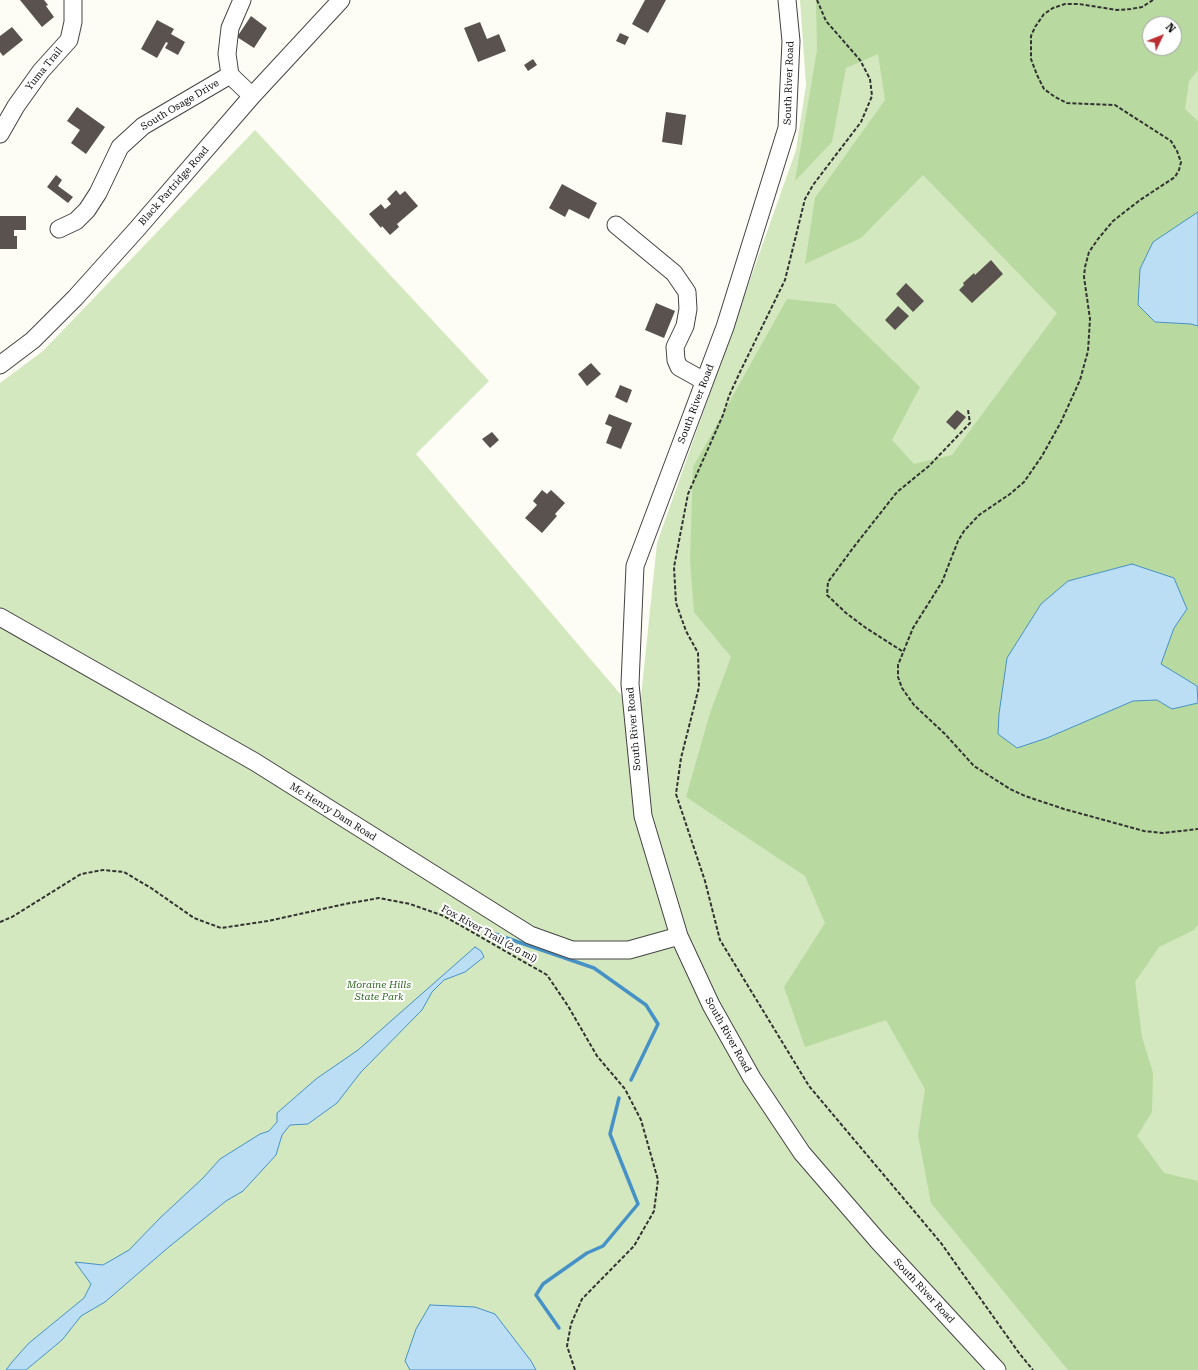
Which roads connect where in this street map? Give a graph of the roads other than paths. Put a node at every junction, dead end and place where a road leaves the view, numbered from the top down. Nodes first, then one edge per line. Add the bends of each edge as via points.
1 (74, 0) edge
2 (242, 0) edge
3 (341, 0) edge
4 (787, 0) edge
5 (230, 75) junction
6 (252, 96) junction
7 (0, 134) edge
8 (616, 225) dead end
9 (59, 229) dead end
10 (0, 365) edge
11 (704, 381) junction
12 (0, 617) edge
13 (678, 936) junction
14 (997, 1370) edge

1 - 7 street, Yuma Trail via 69,40 41,71
2 - 5 street, South Osage Drive via 230,28 227,54
3 - 6 street, Black Partridge Road
4 - 11 street, South River Road via 791,41 787,128 724,328
5 - 6 street, South Osage Drive
5 - 9 street, South Osage Drive via 143,126 120,147 87,210 76,221
6 - 10 street, Black Partridge Road via 74,298 33,340
8 - 11 street via 674,273 687,292 688,309 685,326 675,347 676,360 679,366
11 - 13 street, South River Road via 635,566 630,684 643,816
12 - 13 street, Mc Henry Dam Road via 255,762 530,935 572,950 629,950
13 - 14 street, South River Road via 710,1005 752,1078 802,1153 878,1241

